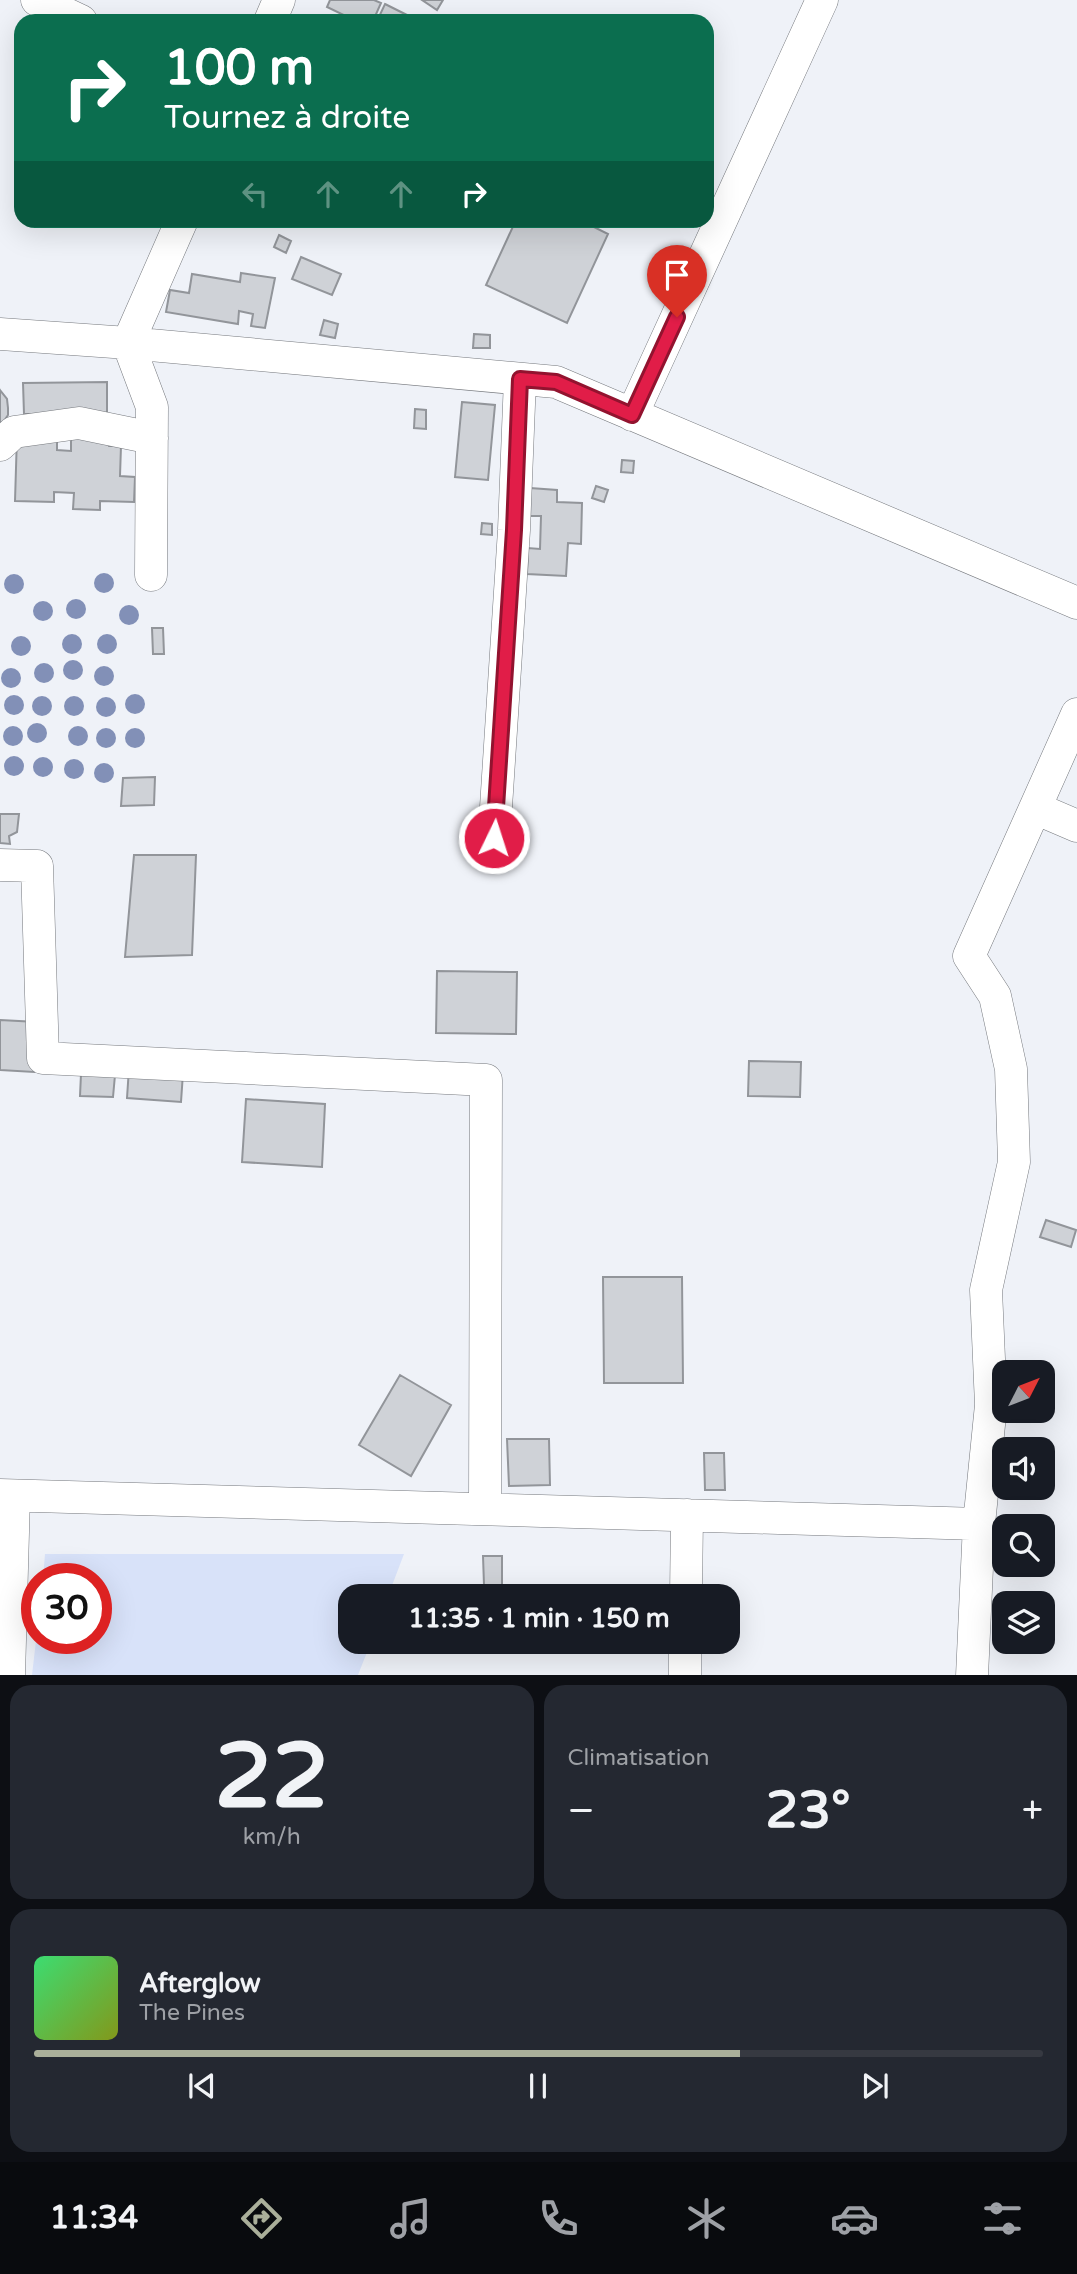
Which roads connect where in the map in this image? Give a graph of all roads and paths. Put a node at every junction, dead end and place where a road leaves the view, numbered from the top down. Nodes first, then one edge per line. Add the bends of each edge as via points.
1 (37, 0) edge
2 (822, 0) edge
3 (67, 14) edge
4 (178, 228) edge
5 (0, 334) edge
6 (128, 343) junction
7 (520, 379) junction
8 (632, 415) junction
9 (152, 438) junction
10 (0, 445) edge
11 (151, 575) dead end
12 (1077, 603) edge
13 (1077, 713) edge
14 (1035, 808) junction
15 (1077, 826) edge
16 (494, 838) dead end
17 (0, 865) edge
18 (7, 1496) edge
19 (485, 1509) junction
20 (687, 1515) junction
21 (979, 1524) junction
22 (686, 1584) edge
23 (685, 1654) edge
24 (9, 1675) edge
25 (685, 1675) edge
26 (972, 1675) edge

1 - 3 street
2 - 8 street
4 - 6 street
5 - 6 street
6 - 7 street
6 - 9 street via 152,407
7 - 8 street via 556,382
7 - 16 street
8 - 12 street
9 - 10 street via 79,423 14,432
9 - 11 street
13 - 14 street
14 - 15 street
14 - 21 street via 969,956 995,996 1012,1069 1014,1162 986,1290 991,1405
17 - 19 street via 37,866 43,1058 486,1080
18 - 19 street
18 - 24 street
19 - 20 street
20 - 21 street
20 - 22 street
21 - 26 street
23 - 25 street

